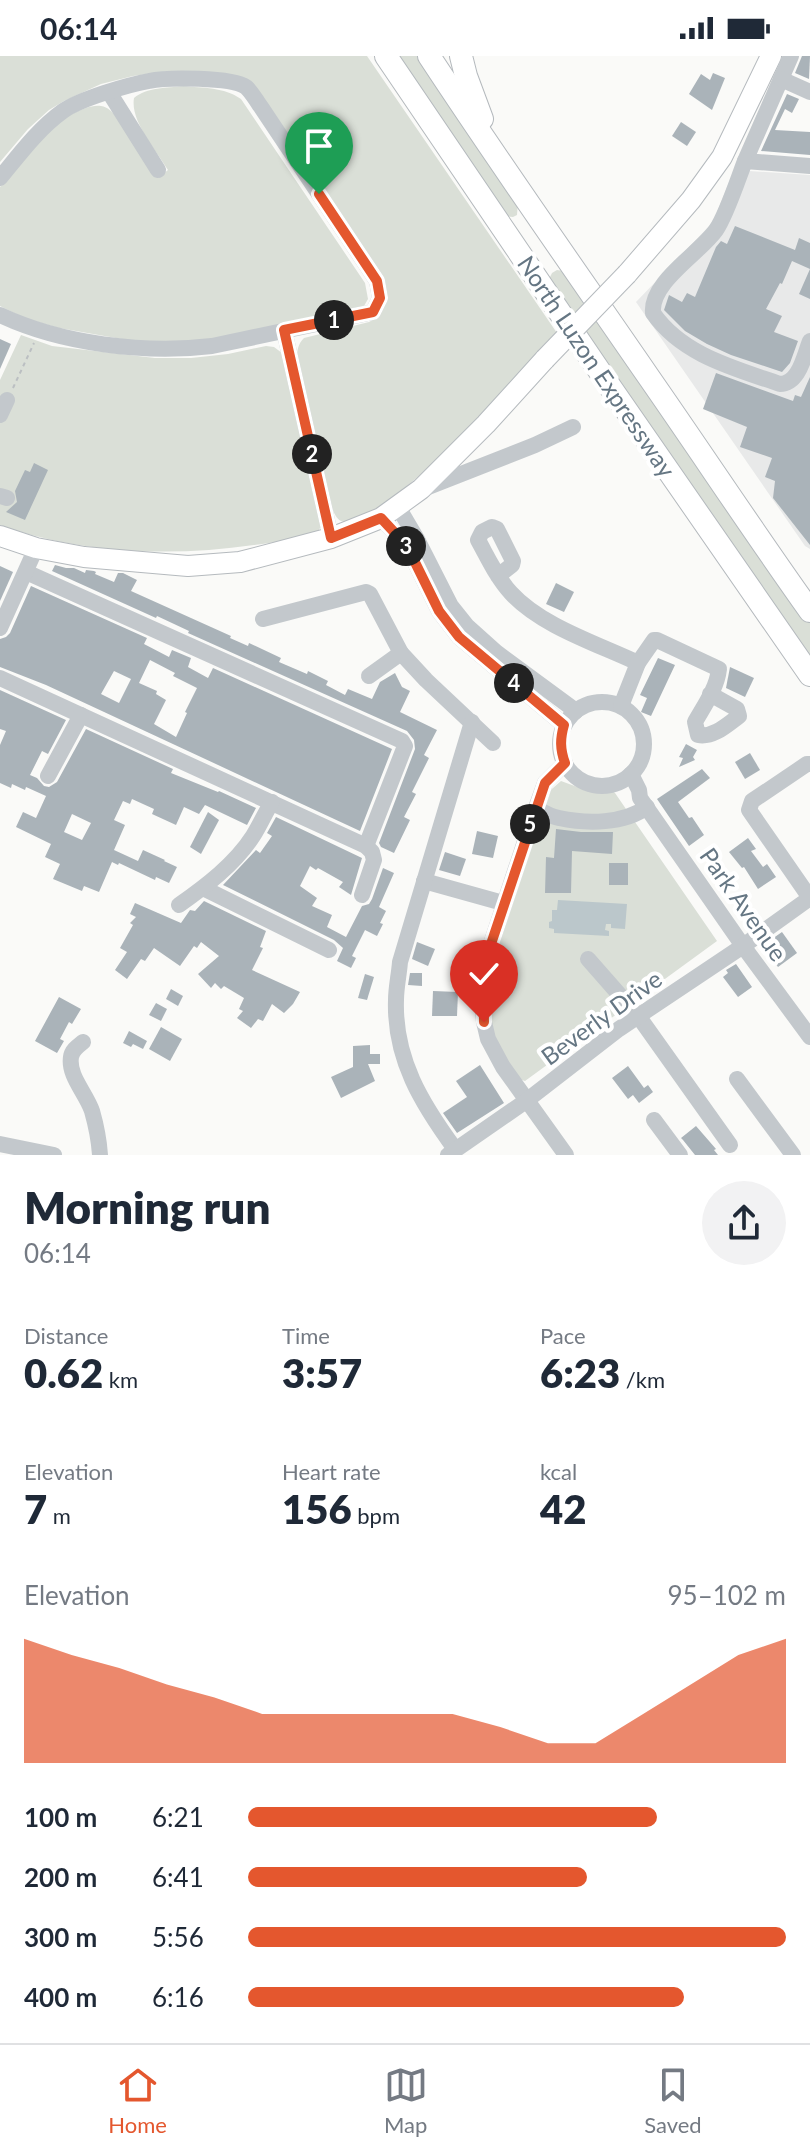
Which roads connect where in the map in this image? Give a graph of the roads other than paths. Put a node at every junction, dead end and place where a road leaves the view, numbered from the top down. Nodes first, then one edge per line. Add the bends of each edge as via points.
1 (374, 56) edge
2 (386, 56) edge
3 (429, 56) edge
4 (461, 56) edge
5 (771, 56) edge
6 (791, 56) edge
7 (781, 79) junction
8 (109, 92) junction
9 (810, 92) edge
10 (411, 94) junction
11 (499, 161) junction
12 (745, 161) junction
13 (810, 166) edge
14 (158, 170) dead end
15 (0, 178) edge
16 (0, 315) edge
17 (284, 330) junction
18 (810, 341) edge
19 (573, 427) dead end
20 (421, 489) junction
21 (389, 513) junction
22 (0, 536) edge
23 (331, 538) junction
24 (36, 548) junction
25 (26, 572) junction
26 (498, 576) dead end
27 (810, 611) edge
28 (263, 619) dead end
29 (0, 628) edge
30 (401, 653) junction
31 (638, 663) junction
32 (508, 669) junction
33 (810, 675) edge
34 (369, 676) dead end
35 (0, 678) edge
36 (710, 694) dead end
37 (621, 706) junction
38 (576, 711) junction
39 (81, 715) junction
40 (472, 722) junction
41 (564, 725) junction
42 (493, 743) dead end
43 (810, 764) edge
44 (568, 768) junction
45 (48, 776) dead end
46 (625, 778) junction
47 (539, 801) junction
48 (272, 802) junction
49 (643, 803) junction
50 (366, 846) junction
51 (424, 881) junction
52 (203, 888) junction
53 (362, 895) dead end
54 (810, 898) edge
55 (503, 903) junction
56 (179, 905) dead end
57 (743, 946) junction
58 (329, 950) dead end
59 (588, 959) dead end
60 (639, 1017) junction
61 (810, 1037) edge
62 (83, 1042) dead end
63 (737, 1079) dead end
64 (526, 1101) junction
65 (654, 1120) dead end
66 (0, 1144) edge
67 (730, 1145) dead end
68 (452, 1152) edge
69 (54, 1155) edge
70 (100, 1155) edge
71 (566, 1155) edge
72 (680, 1155) edge
73 (793, 1155) edge

1 - 10 highway
2 - 10 highway, North Luzon Expressway
3 - 11 highway, North Luzon Expressway
4 - 11 highway
5 - 20 main road, bridge via 722,157 691,200
6 - 7 street
7 - 9 street
7 - 12 street
8 - 14 street
8 - 15 street via 65,109
8 - 17 street via 153,80 227,81 246,87 261,107 377,281 380,298 373,312
10 - 33 highway, North Luzon Expressway
11 - 27 highway, North Luzon Expressway
12 - 13 street
12 - 18 street via 717,229 663,284 653,313 688,348 780,384 794,379
16 - 17 street via 39,331 160,350 212,346
17 - 23 street
19 - 20 street
20 - 21 main road
21 - 23 main road
21 - 32 street via 417,539 463,632
22 - 24 main road
23 - 24 main road via 240,562 188,566
24 - 25 street
25 - 29 street
25 - 50 street via 402,741 405,746
26 - 31 street via 530,610
28 - 30 street via 366,592
30 - 34 street
30 - 40 street
31 - 36 street via 657,640 719,669
31 - 37 street
32 - 38 street
32 - 41 street
35 - 39 street
37 - 38 street via 598,702
37 - 46 street via 639,723 644,747
38 - 41 street
39 - 45 street
39 - 48 street
40 - 42 street
40 - 51 street
41 - 44 street via 561,753
43 - 54 street via 749,807
44 - 46 street via 600,785
44 - 47 street
46 - 49 street, Park Avenue via 639,790
47 - 49 street via 558,818 606,821 637,814
47 - 55 street
48 - 50 street
48 - 52 street via 252,838
49 - 57 street, Park Avenue
50 - 53 street via 374,860
51 - 55 street
51 - 68 street via 400,962 398,1033 408,1073
52 - 56 street
52 - 58 street
54 - 57 street, Beverly Drive
55 - 64 street via 483,979 484,1022 488,1039
57 - 60 street, Beverly Drive
57 - 61 street, Park Avenue
59 - 60 street
60 - 64 street, Beverly Drive
60 - 67 street
62 - 70 street via 71,1056 73,1073 91,1108
63 - 73 street
64 - 68 street, Beverly Drive
64 - 71 street
65 - 72 street
66 - 69 street

